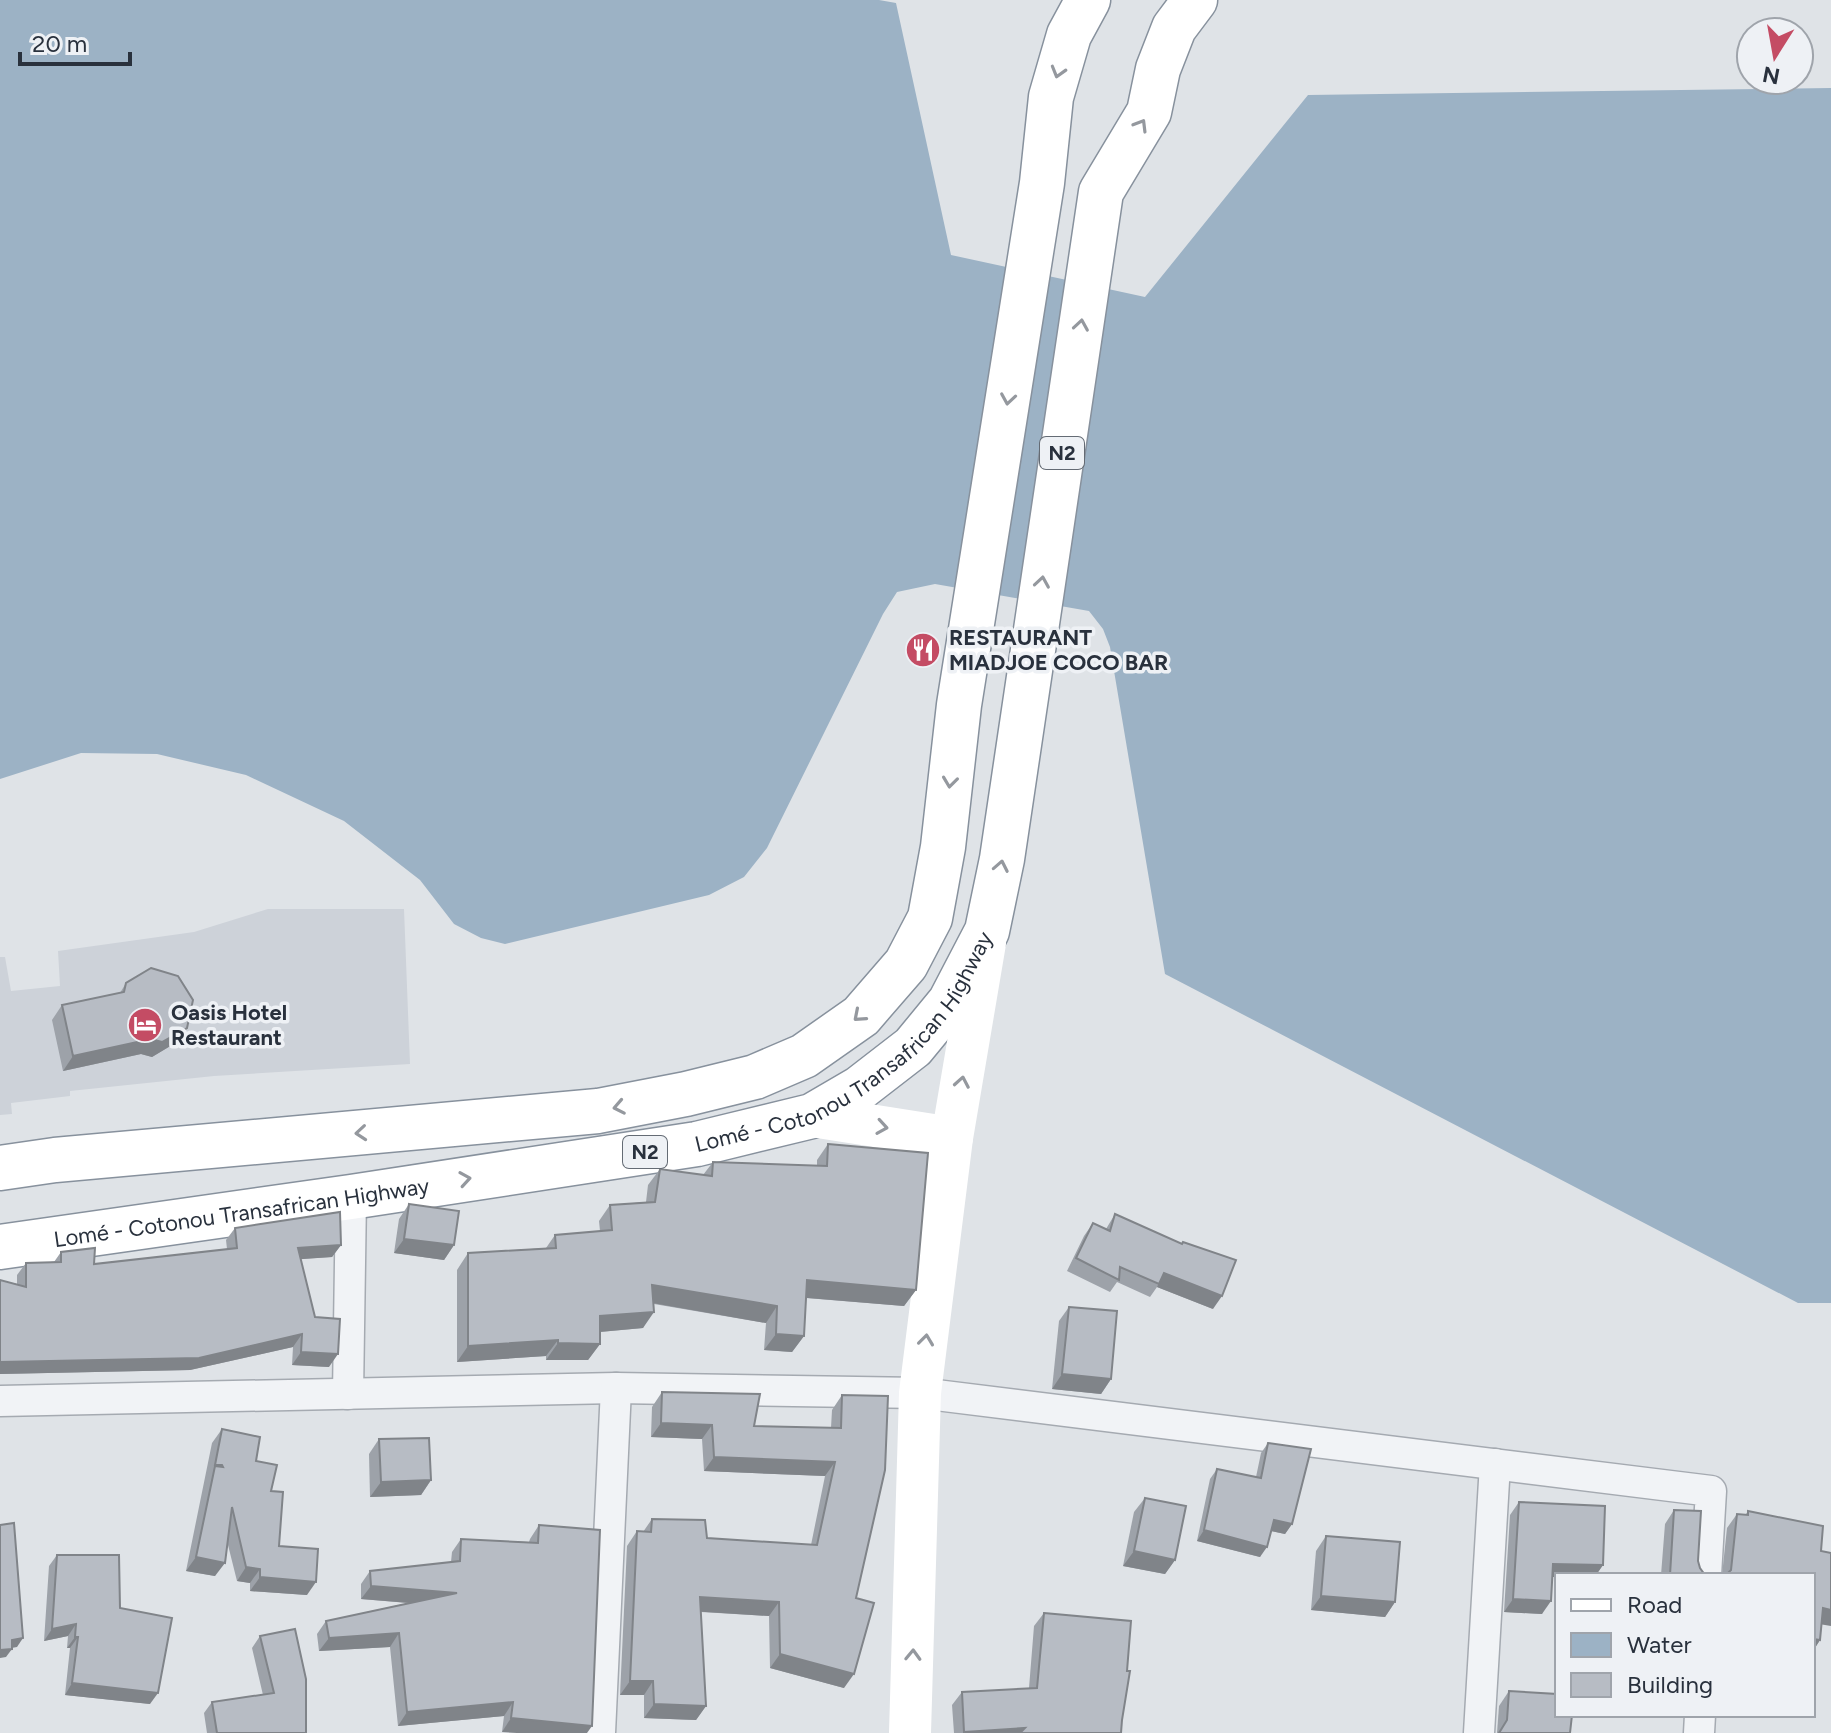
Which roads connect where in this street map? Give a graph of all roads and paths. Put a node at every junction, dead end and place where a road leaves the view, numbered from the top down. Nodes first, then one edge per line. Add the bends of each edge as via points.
1 (1088, 0) edge
2 (1195, 0) edge
3 (987, 931) junction
4 (812, 1116) junction
5 (952, 1138) junction
6 (0, 1168) edge
7 (351, 1197) junction
8 (0, 1247) edge
9 (616, 1388) junction
10 (920, 1393) junction
11 (348, 1394) junction
12 (0, 1401) edge
13 (1495, 1464) junction
14 (1706, 1573) edge
15 (600, 1733) edge
16 (910, 1733) edge
17 (1479, 1733) edge

1 -> 6 highway, N2 via 1069,35 1051,97 930,918 906,964 861,1016 804,1056 755,1077 598,1111
3 -> 2 highway, Lomé - Cotonou Transafrican Highway / N2 via 1101,192 1149,112 1174,28
3 - 4 highway, Lomé - Cotonou Transafrican Highway / N2 via 950,1002 913,1047
5 -> 3 street
4 -> 5 street
7 -> 4 highway, Lomé - Cotonou Transafrican Highway / N2 via 697,1144
10 -> 5 street
7 - 8 highway, Lomé - Cotonou Transafrican Highway / N2
7 - 11 street
9 - 10 street
9 - 11 street
9 - 15 street
10 - 13 street
16 -> 10 street
11 - 12 street
13 - 14 street via 1711,1491
13 - 17 street

